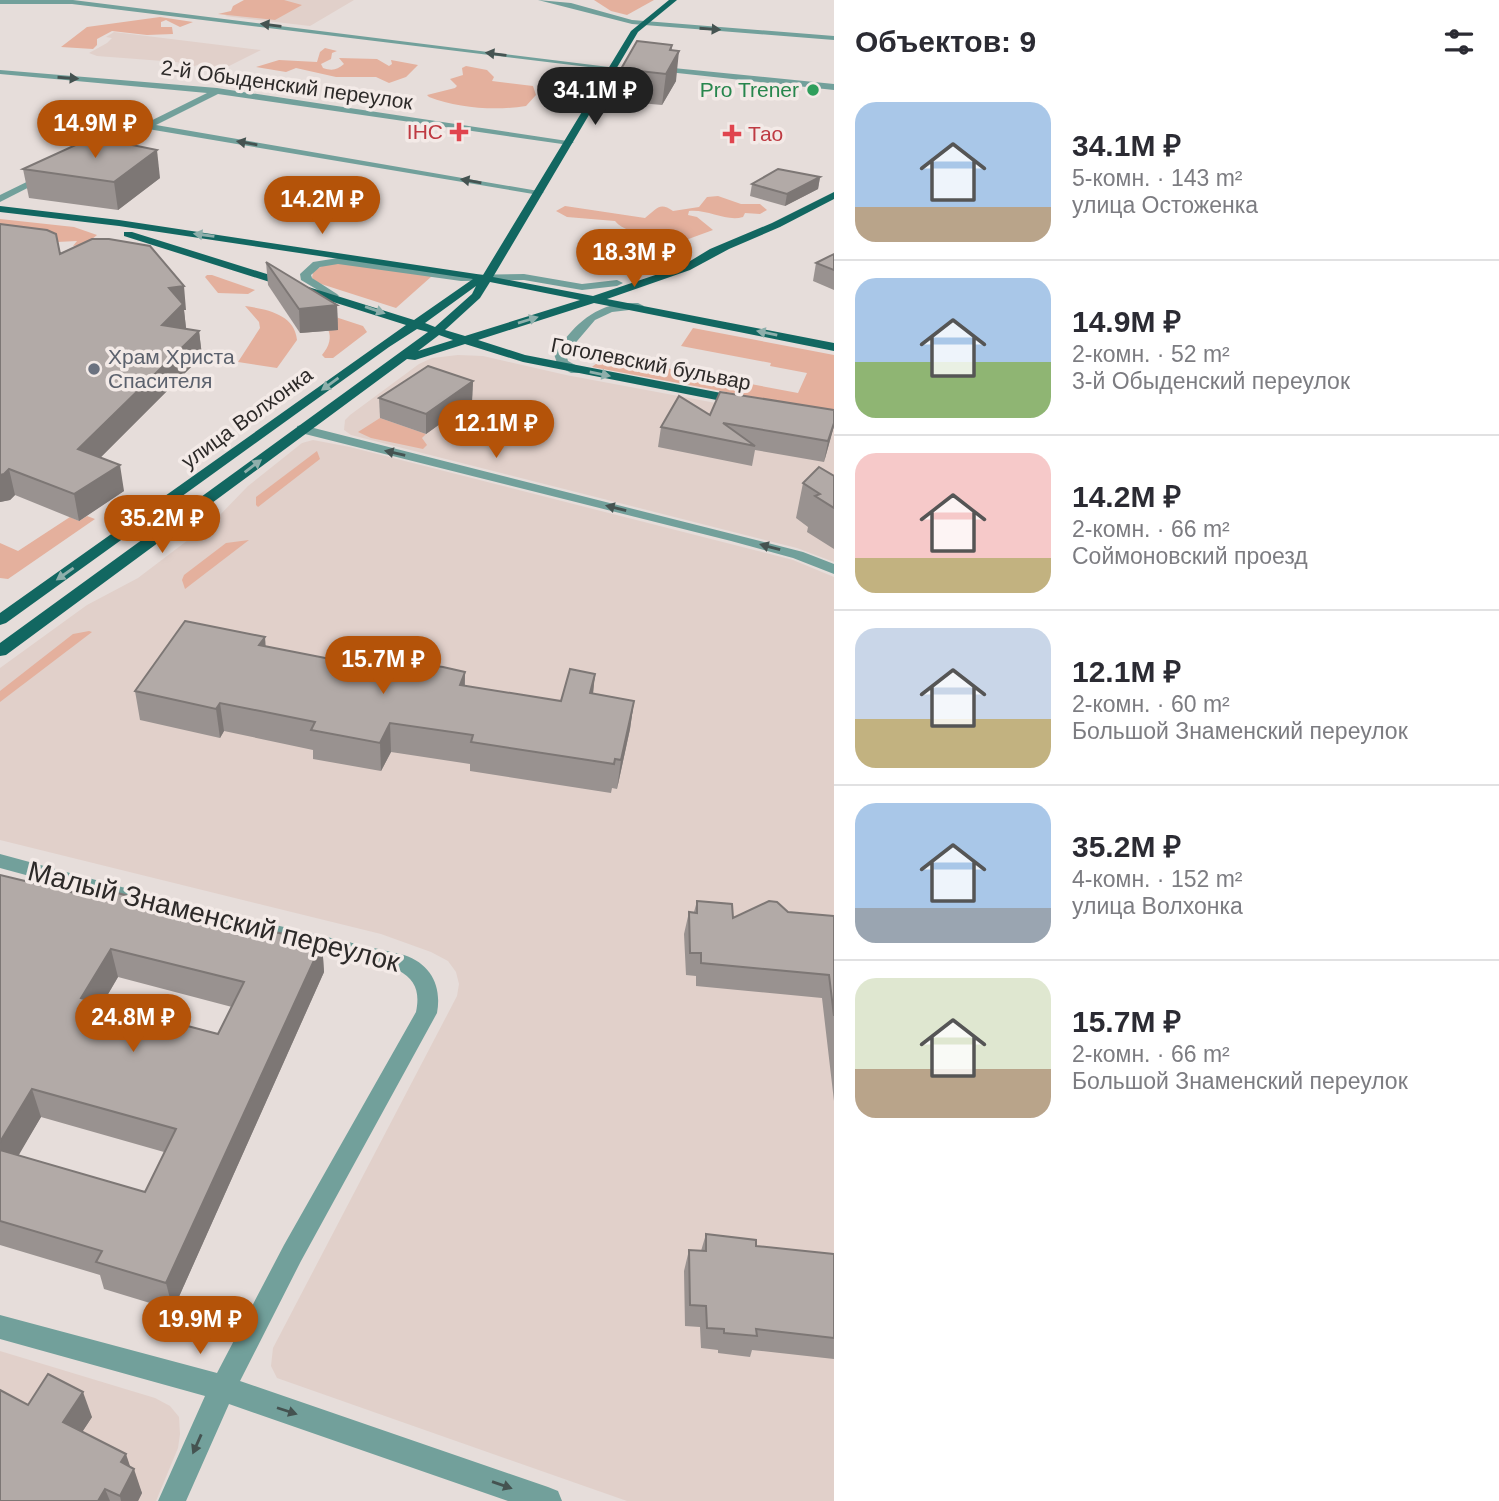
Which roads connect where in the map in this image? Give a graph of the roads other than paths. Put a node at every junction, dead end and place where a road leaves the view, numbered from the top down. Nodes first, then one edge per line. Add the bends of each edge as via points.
1 (542, 0) edge
2 (673, 0) edge
3 (0, 2) edge
4 (572, 2) edge
5 (642, 23) junction
6 (834, 38) edge
7 (617, 66) junction
8 (643, 67) edge
9 (0, 72) edge
10 (834, 87) edge
11 (217, 91) junction
12 (146, 126) junction
13 (569, 142) junction
14 (88, 155) edge
15 (54, 172) edge
16 (539, 192) junction
17 (834, 195) edge
18 (0, 199) edge
19 (0, 209) edge
20 (57, 217) junction
21 (724, 247) junction
22 (296, 249) junction
23 (485, 278) junction
24 (271, 279) junction
25 (617, 283) junction
26 (634, 287) junction
27 (550, 292) junction
28 (333, 296) junction
29 (596, 299) junction
30 (638, 306) junction
31 (666, 312) junction
32 (416, 324) junction
33 (437, 331) junction
34 (463, 340) junction
35 (834, 347) edge
36 (386, 369) junction
37 (575, 369) junction
38 (750, 402) edge
39 (302, 429) junction
40 (834, 569) edge
41 (0, 620) edge
42 (0, 651) edge
43 (0, 861) edge
44 (0, 1327) edge
45 (222, 1388) junction
46 (172, 1501) edge
47 (548, 1501) edge

1 - 4 street
2 - 5 main road
7 -> 3 street via 88,4
4 - 5 street via 612,18
5 -> 6 street
5 - 7 main road, улица Волхонка
7 - 13 main road, улица Волхонка
8 - 10 street
9 -> 11 street, 2-й Обыденский переулок
11 - 12 street
11 - 13 street, 2-й Обыденский переулок
12 - 14 street
16 -> 12 street
13 - 16 main road, улица Волхонка
15 - 18 street
16 - 23 main road, улица Волхонка
17 - 21 main road
19 - 20 main road
22 -> 20 main road
20 - 24 main road via 139,236
21 - 25 main road
21 - 26 main road, улица Волхонка via 686,268
22 - 23 main road
22 - 24 main road via 257,249 242,254 244,265
23 - 25 street via 524,277 582,287
23 - 27 main road
23 - 28 street via 338,261 307,270 307,280
23 - 32 main road, улица Волхонка
23 - 33 main road, улица Волхонка via 476,296
24 - 28 main road, Гоголевский бульвар
25 - 27 main road via 582,292
26 - 29 main road, улица Волхонка
26 - 31 street via 629,292 635,299
27 - 29 main road
28 -> 32 main road, Гоголевский бульвар
29 - 30 main road
34 -> 29 main road, улица Волхонка
30 - 31 main road
30 - 37 street via 588,318 560,354 562,363
35 -> 31 main road
32 - 33 main road, Гоголевский бульвар
32 -> 41 main road, улица Волхонка
33 - 34 main road, Гоголевский бульвар
33 - 36 main road, улица Волхонка
34 - 36 main road, улица Волхонка
34 - 37 main road, Гоголевский бульвар
36 - 39 main road, улица Волхонка
37 -> 38 main road, Гоголевский бульвар
40 -> 39 street via 736,538
42 -> 39 main road, улица Волхонка
43 - 45 street, Малый Знаменский переулок via 404,963 427,982 430,998 426,1013
44 - 45 street
45 -> 46 street, Малый Знаменский переулок
45 -> 47 street

